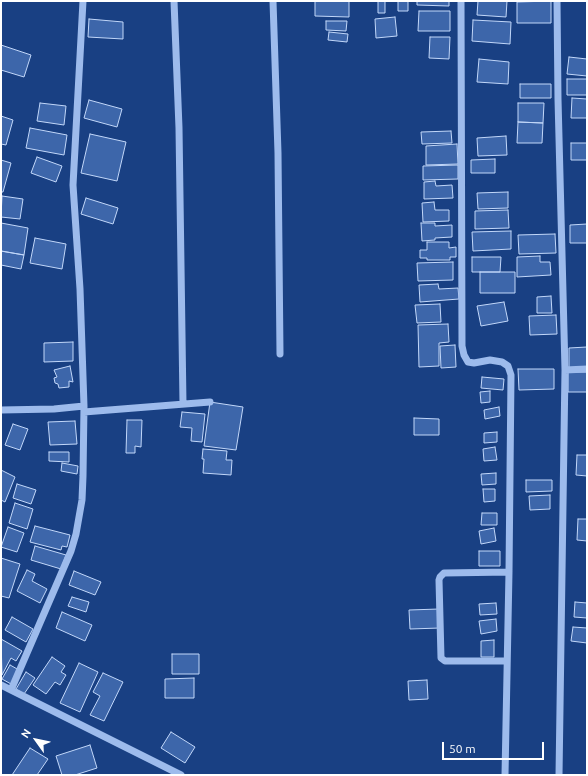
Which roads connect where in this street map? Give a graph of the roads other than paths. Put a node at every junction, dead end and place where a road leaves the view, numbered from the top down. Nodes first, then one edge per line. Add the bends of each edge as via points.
1 (83, 1) edge
2 (174, 1) edge
3 (273, 1) edge
4 (461, 1) edge
5 (558, 1) edge
6 (280, 354) dead end
7 (587, 369) edge
8 (565, 370) junction
9 (210, 402) dead end
10 (183, 404) junction
11 (84, 409) junction
12 (1, 410) edge
13 (509, 572) junction
14 (508, 661) junction
15 (1, 685) edge
16 (11, 690) junction
17 (181, 775) edge
18 (505, 775) edge
19 (559, 775) edge

1 - 11 street via 74,185
2 - 10 street via 179,128
3 - 6 street via 278,152
4 - 13 street via 462,346 468,362 502,362 508,366 511,375
5 - 8 street
7 - 8 street
8 - 19 street
9 - 10 street
10 - 11 street
11 - 12 street
11 - 16 street via 82,500 76,534
13 - 14 street
13 - 14 street via 444,573 439,580 441,658 444,661
14 - 18 street
15 - 16 street
16 - 17 street

